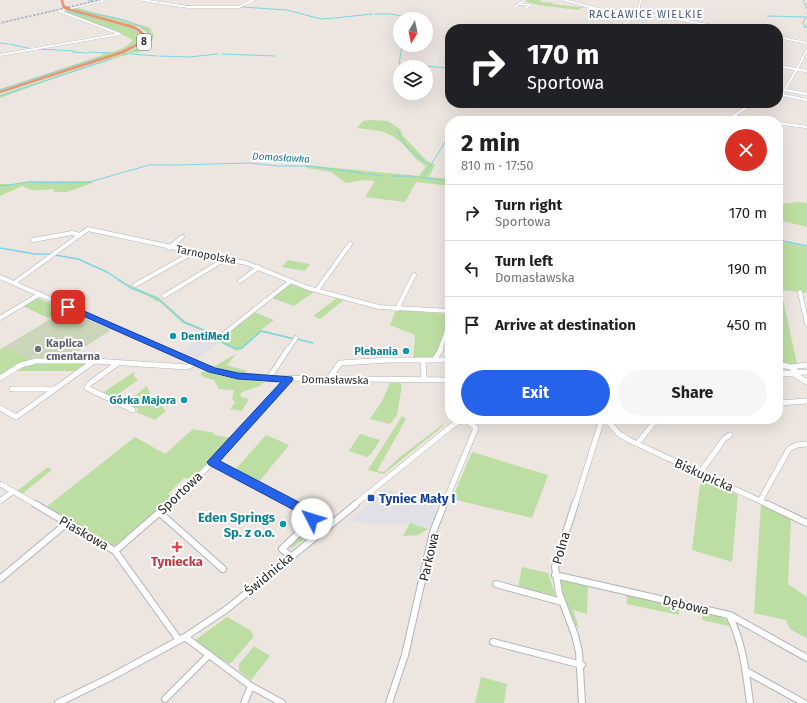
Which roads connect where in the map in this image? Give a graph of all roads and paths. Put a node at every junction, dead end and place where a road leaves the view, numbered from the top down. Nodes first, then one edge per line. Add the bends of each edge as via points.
1 (62, 0) edge
2 (105, 0) edge
3 (142, 0) edge
4 (253, 0) edge
5 (525, 0) edge
6 (564, 0) edge
7 (640, 1) edge
8 (519, 4) junction
9 (514, 7) dead end
10 (526, 8) dead end
11 (674, 9) dead end
12 (640, 13) junction
13 (87, 15) junction
14 (661, 16) junction
15 (625, 24) edge
16 (703, 24) edge
17 (783, 38) edge
18 (807, 43) edge
19 (807, 50) edge
20 (0, 55) edge
21 (783, 67) edge
22 (795, 69) junction
23 (807, 72) edge
24 (54, 75) junction
25 (785, 90) junction
26 (0, 93) edge
27 (783, 93) edge
28 (807, 94) edge
29 (783, 95) edge
30 (807, 100) edge
31 (746, 108) edge
32 (734, 116) edge
33 (783, 124) edge
34 (807, 127) edge
35 (80, 235) junction
36 (182, 236) dead end
37 (33, 240) dead end
38 (350, 244) dead end
39 (169, 248) junction
40 (192, 253) junction
41 (225, 259) junction
42 (259, 268) junction
43 (414, 275) dead end
44 (0, 277) edge
45 (240, 281) dead end
46 (291, 281) junction
47 (14, 283) junction
48 (135, 285) dead end
49 (317, 290) junction
50 (800, 292) dead end
51 (40, 294) junction
52 (164, 296) dead end
53 (398, 309) junction
54 (445, 311) edge
55 (0, 318) edge
56 (807, 324) edge
57 (221, 336) dead end
58 (296, 338) dead end
59 (445, 340) edge
60 (435, 359) junction
61 (423, 360) junction
62 (445, 360) edge
63 (94, 361) junction
64 (118, 362) junction
65 (197, 363) junction
66 (783, 365) edge
67 (807, 365) edge
68 (790, 367) junction
69 (807, 372) edge
70 (795, 373) junction
71 (783, 374) edge
72 (0, 378) edge
73 (269, 378) junction
74 (288, 379) junction
75 (424, 379) junction
76 (328, 380) junction
77 (445, 380) edge
78 (807, 382) edge
79 (12, 389) dead end
80 (54, 389) junction
81 (807, 401) edge
82 (783, 403) edge
83 (0, 408) edge
84 (133, 410) dead end
85 (455, 424) edge
86 (471, 424) edge
87 (600, 424) edge
88 (610, 424) edge
89 (653, 424) edge
90 (730, 435) dead end
91 (637, 444) junction
92 (807, 444) edge
93 (213, 462) junction
94 (700, 473) junction
95 (0, 484) edge
96 (12, 492) junction
97 (0, 501) edge
98 (760, 501) junction
99 (160, 513) junction
100 (68, 523) junction
101 (807, 523) edge
102 (115, 551) junction
103 (291, 556) junction
104 (223, 569) dead end
105 (555, 575) junction
106 (0, 579) edge
107 (496, 584) dead end
108 (562, 602) junction
109 (729, 615) junction
110 (182, 638) junction
111 (493, 642) dead end
112 (209, 655) junction
113 (807, 658) edge
114 (582, 665) junction
115 (746, 670) junction
116 (252, 686) junction
117 (165, 699) dead end
118 (58, 703) edge
119 (244, 703) edge
120 (282, 703) edge
121 (389, 703) edge
122 (582, 703) edge
123 (750, 703) edge
124 (804, 703) edge

1 - 13 highway, 8, bridge via 64,7
2 - 20 street via 59,11 120,34
3 - 4 street via 188,7 239,7
5 - 8 street
6 - 12 street via 598,9
7 - 12 street
8 - 9 street
8 - 10 street via 530,5
11 - 14 street
12 - 14 street
12 - 15 street
13 - 24 highway, 8 via 137,28 143,33 143,38 137,45 123,52
13 - 24 highway, 8 via 135,25 145,30 148,37 130,51
14 - 16 street
17 - 18 street
19 - 22 street
21 - 22 street
22 - 23 street
22 - 25 street
24 - 26 highway
24 - 26 highway, 8
25 - 27 street
25 - 28 street
29 - 30 street
31 - 32 street
33 - 34 street
35 - 37 street
35 - 39 street, Tarnopolska via 88,229
35 - 47 street
36 - 39 street
38 - 49 street
39 - 40 street, Tarnopolska
40 - 41 street, Tarnopolska
40 - 48 street
41 - 42 street, Tarnopolska
41 - 52 street
42 - 45 street
42 - 46 street, Tarnopolska
43 - 53 street
44 - 47 street, Domasławska
46 - 49 street, Tarnopolska
46 - 57 street
47 - 51 street, Domasławska
49 - 53 street, Tarnopolska via 379,307
50 - 56 street
51 - 55 street
51 - 65 street, Domasławska
53 - 54 street, Tarnopolska
58 - 73 street
59 - 60 street
60 - 61 street
60 - 62 street
61 - 75 street
61 - 76 street via 340,363
63 - 64 street
63 - 72 street via 31,361
63 - 80 street
64 - 65 street via 187,367
64 - 84 street via 87,388
65 - 73 street, Domasławska via 229,374
66 - 68 street
67 - 68 street
68 - 70 street
69 - 70 street
70 - 71 street
70 - 78 street
73 - 74 street, Domasławska
74 - 76 street, Domasławska
74 - 93 street, Sportowa
75 - 76 street, Domasławska
75 - 77 street, Domasławska
79 - 80 street
80 - 83 street via 16,417
81 - 82 street
85 - 103 street, Świdnicka
86 - 121 street, Parkowa via 476,428 433,532 405,655
87 - 105 street, Polna via 555,567
88 - 91 street, Biskupicka via 619,434
89 - 91 street
90 - 94 street via 724,439
91 - 94 street, Biskupicka
92 - 98 street via 797,445 789,450
93 - 99 street, Sportowa
93 - 103 street via 311,514 312,521 282,549
94 - 98 street, Biskupicka
95 - 96 street, Piaskowa
96 - 97 street
96 - 100 street, Piaskowa
98 - 101 street, Biskupicka
99 - 102 street, Sportowa
99 - 104 street
100 - 102 street, Piaskowa
100 - 106 street
102 - 110 street, Piaskowa
103 - 110 street, Świdnicka via 227,609
105 - 108 street, Polna
105 - 109 street, Dębowa
107 - 108 street
108 - 114 street, Polna via 575,635
109 - 113 street, Dębowa
109 - 115 street via 738,633
110 - 112 street, Piaskowa
110 - 118 street, Świdnicka
111 - 114 street
112 - 116 street, Piaskowa
112 - 117 street
114 - 122 street, Polna
115 - 123 street
115 - 124 street
116 - 119 street
116 - 120 street, Piaskowa

